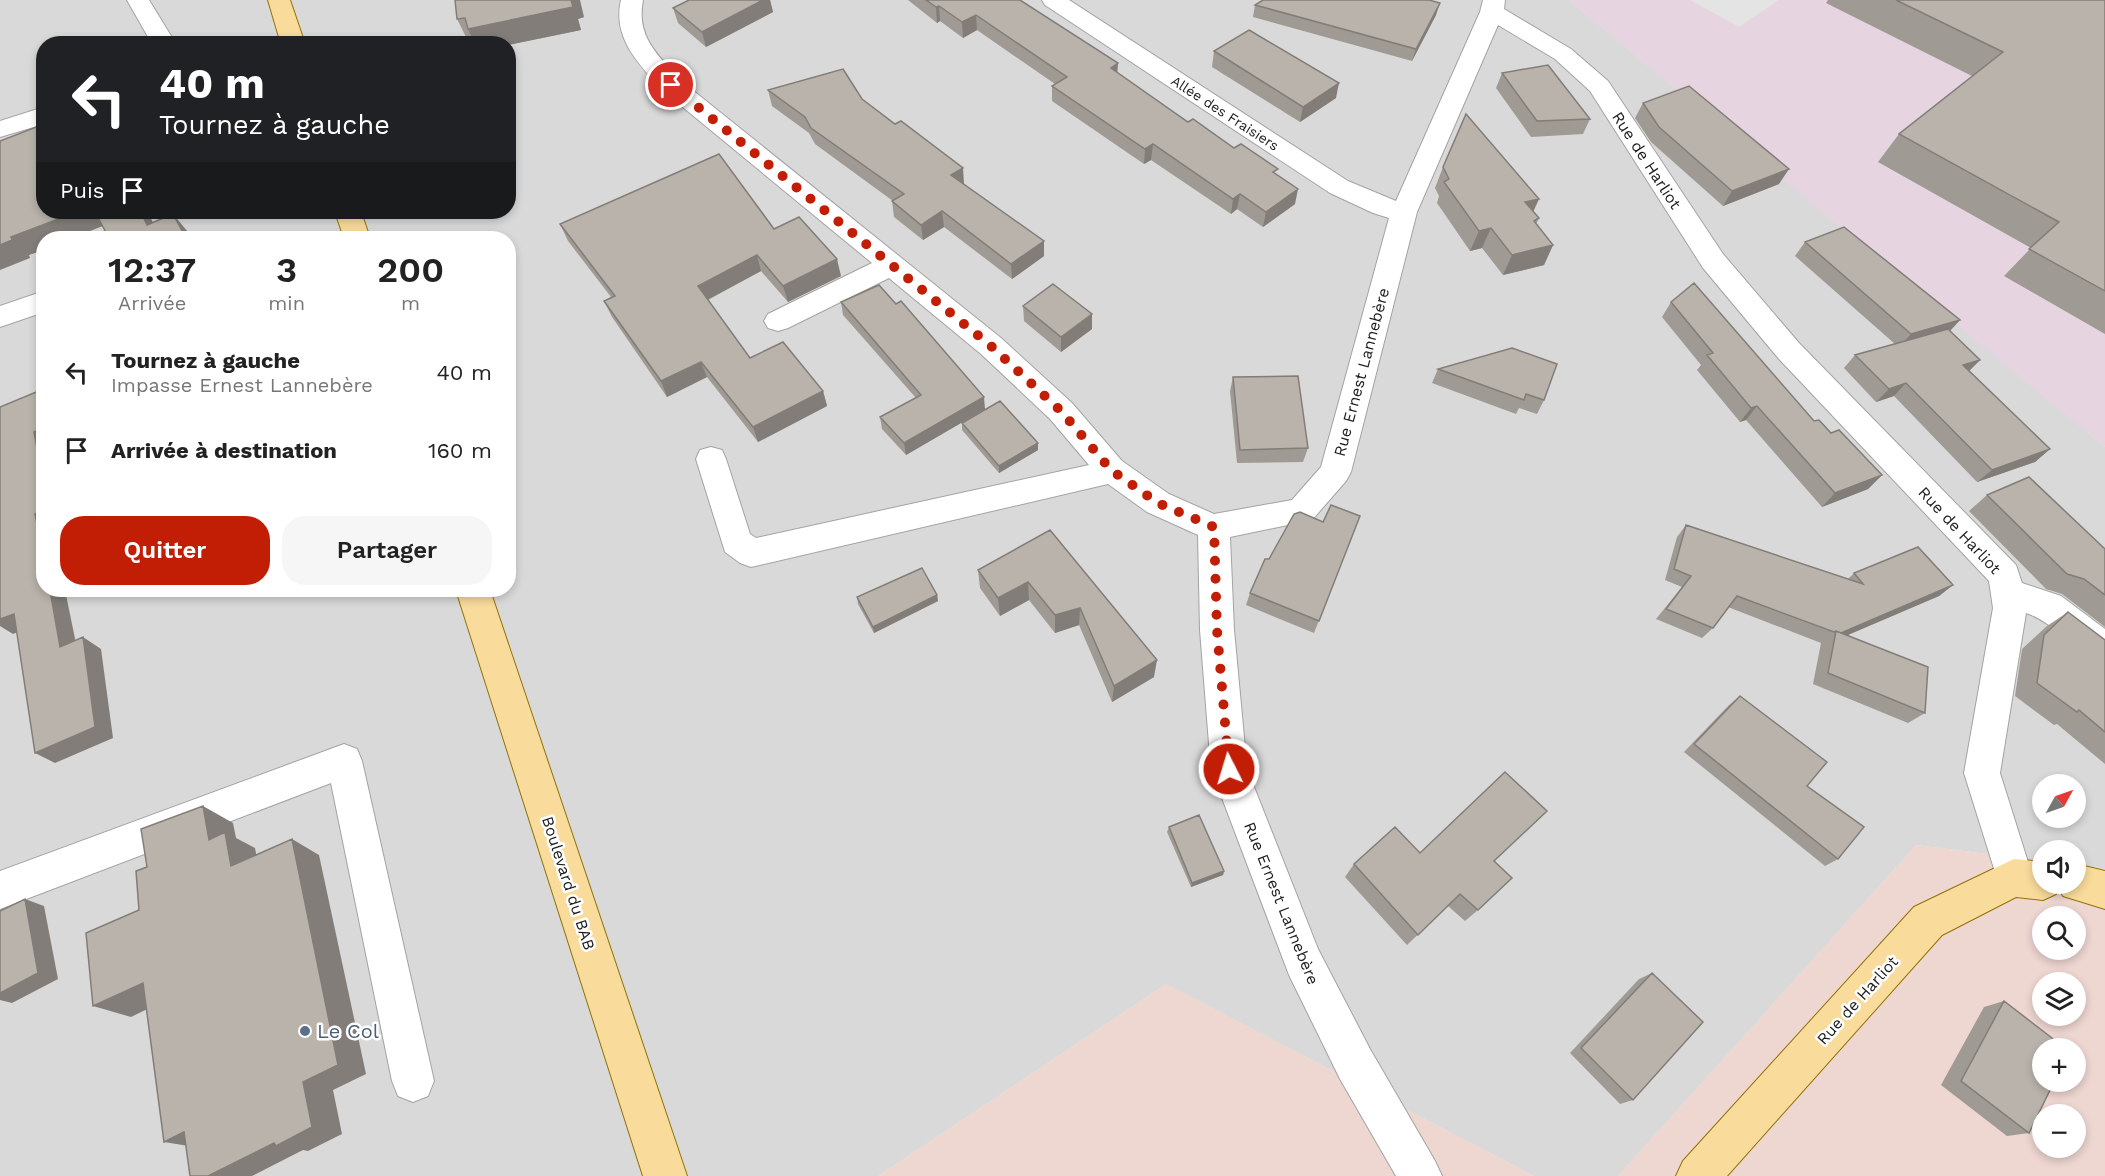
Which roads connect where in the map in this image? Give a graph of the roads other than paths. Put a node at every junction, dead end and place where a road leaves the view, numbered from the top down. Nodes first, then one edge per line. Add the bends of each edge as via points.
1 (138, 0) edge
2 (279, 0) edge
3 (632, 0) edge
4 (1053, 0) edge
5 (1493, 6) edge
6 (159, 36) edge
7 (290, 36) edge
8 (36, 118) edge
9 (0, 129) edge
10 (1404, 212) junction
11 (892, 265) junction
12 (36, 304) edge
13 (0, 317) edge
14 (778, 321) dead end
15 (711, 459) dead end
16 (1111, 470) junction
17 (1214, 527) junction
18 (2005, 584) junction
19 (475, 597) edge
20 (2105, 649) edge
21 (2029, 879) edge
22 (2086, 886) edge
23 (0, 890) edge
24 (2105, 890) edge
25 (413, 1081) dead end
26 (665, 1176) edge
27 (1420, 1176) edge
28 (1698, 1176) edge

1 - 6 street
2 - 7 main road
3 - 11 street via 632,37 671,85
4 - 10 street, Allée des Fraisiers via 1340,187 1382,207
5 - 10 street, Rue Ernest Lannebère
5 - 18 street, Rue de Harliot via 1563,54 1599,86 1713,261 1789,351
8 - 9 street
10 - 17 street, Rue Ernest Lannebère via 1335,472 1301,510
11 - 14 street
11 - 16 street via 991,346 1061,411
12 - 13 street
15 - 16 street via 736,542 751,553
16 - 17 street via 1158,503
17 - 27 street, Rue Ernest Lannebère via 1217,630 1229,769 1303,961 1355,1064
18 - 20 street via 2049,606
18 - 21 street, Rue de Harliot via 2010,609 1982,773
19 - 26 main road, Boulevard du BAB
21 - 28 main road, Rue de Harliot via 1928,921
22 - 24 main road
23 - 25 street via 344,761

